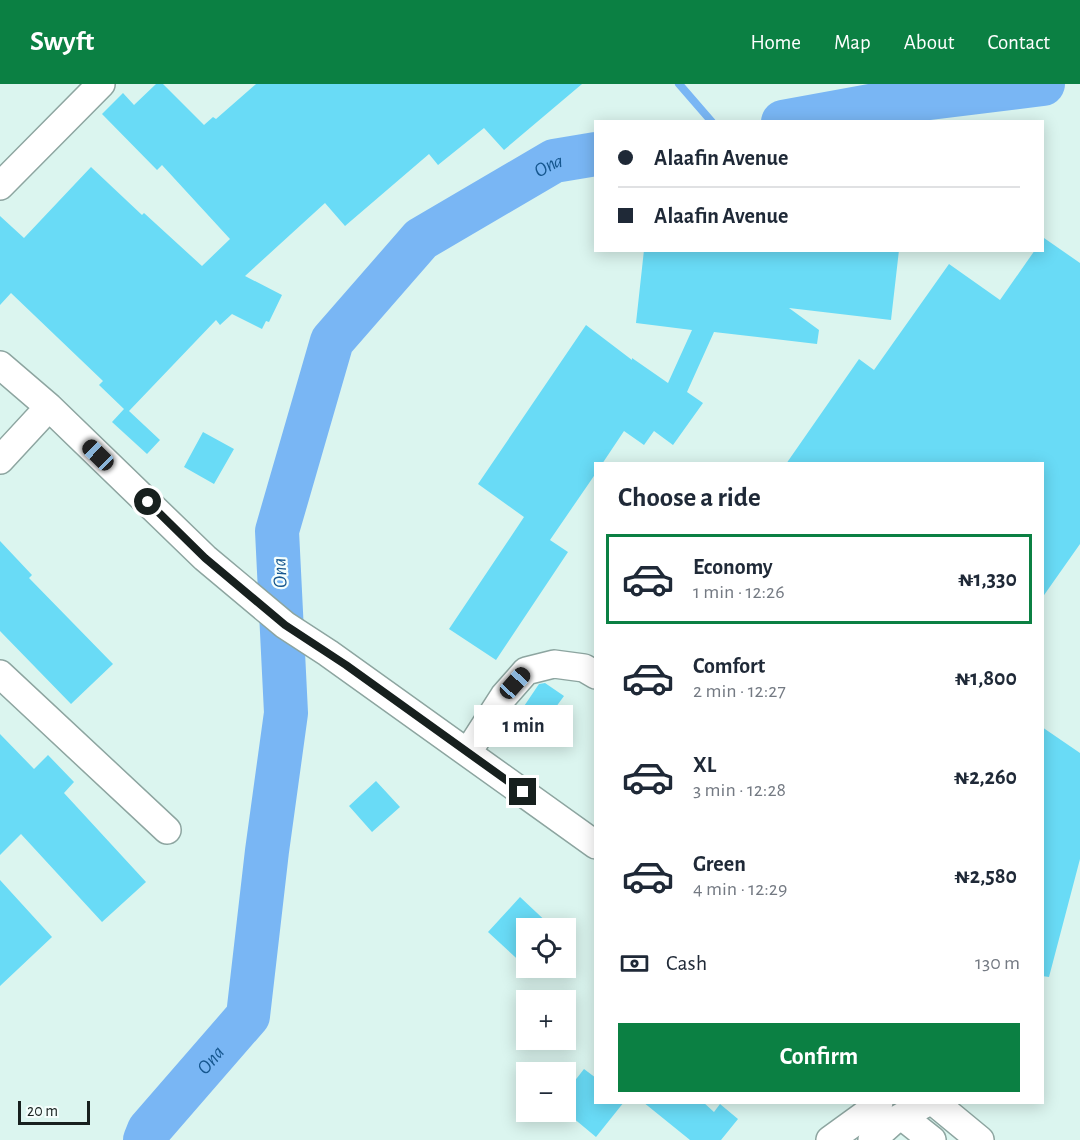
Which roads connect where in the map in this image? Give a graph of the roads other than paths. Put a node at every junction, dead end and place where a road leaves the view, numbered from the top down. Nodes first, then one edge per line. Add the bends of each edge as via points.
1 (101, 84) edge
2 (0, 186) edge
3 (0, 365) edge
4 (49, 407) junction
5 (0, 460) edge
6 (0, 674) edge
7 (594, 674) edge
8 (468, 752) junction
9 (166, 830) dead end
10 (594, 844) edge
11 (877, 1104) edge
12 (925, 1104) edge
13 (936, 1104) edge
14 (903, 1117) junction
15 (830, 1140) edge
16 (872, 1140) edge
17 (932, 1140) edge
18 (979, 1140) edge

1 - 2 street
3 - 4 street
4 - 5 street
4 - 8 street via 205,558 285,625
6 - 9 street
7 - 8 street via 584,668 554,664 526,670
8 - 10 street
11 - 15 street
12 - 14 street
13 - 18 street
14 - 16 street
14 - 17 street

